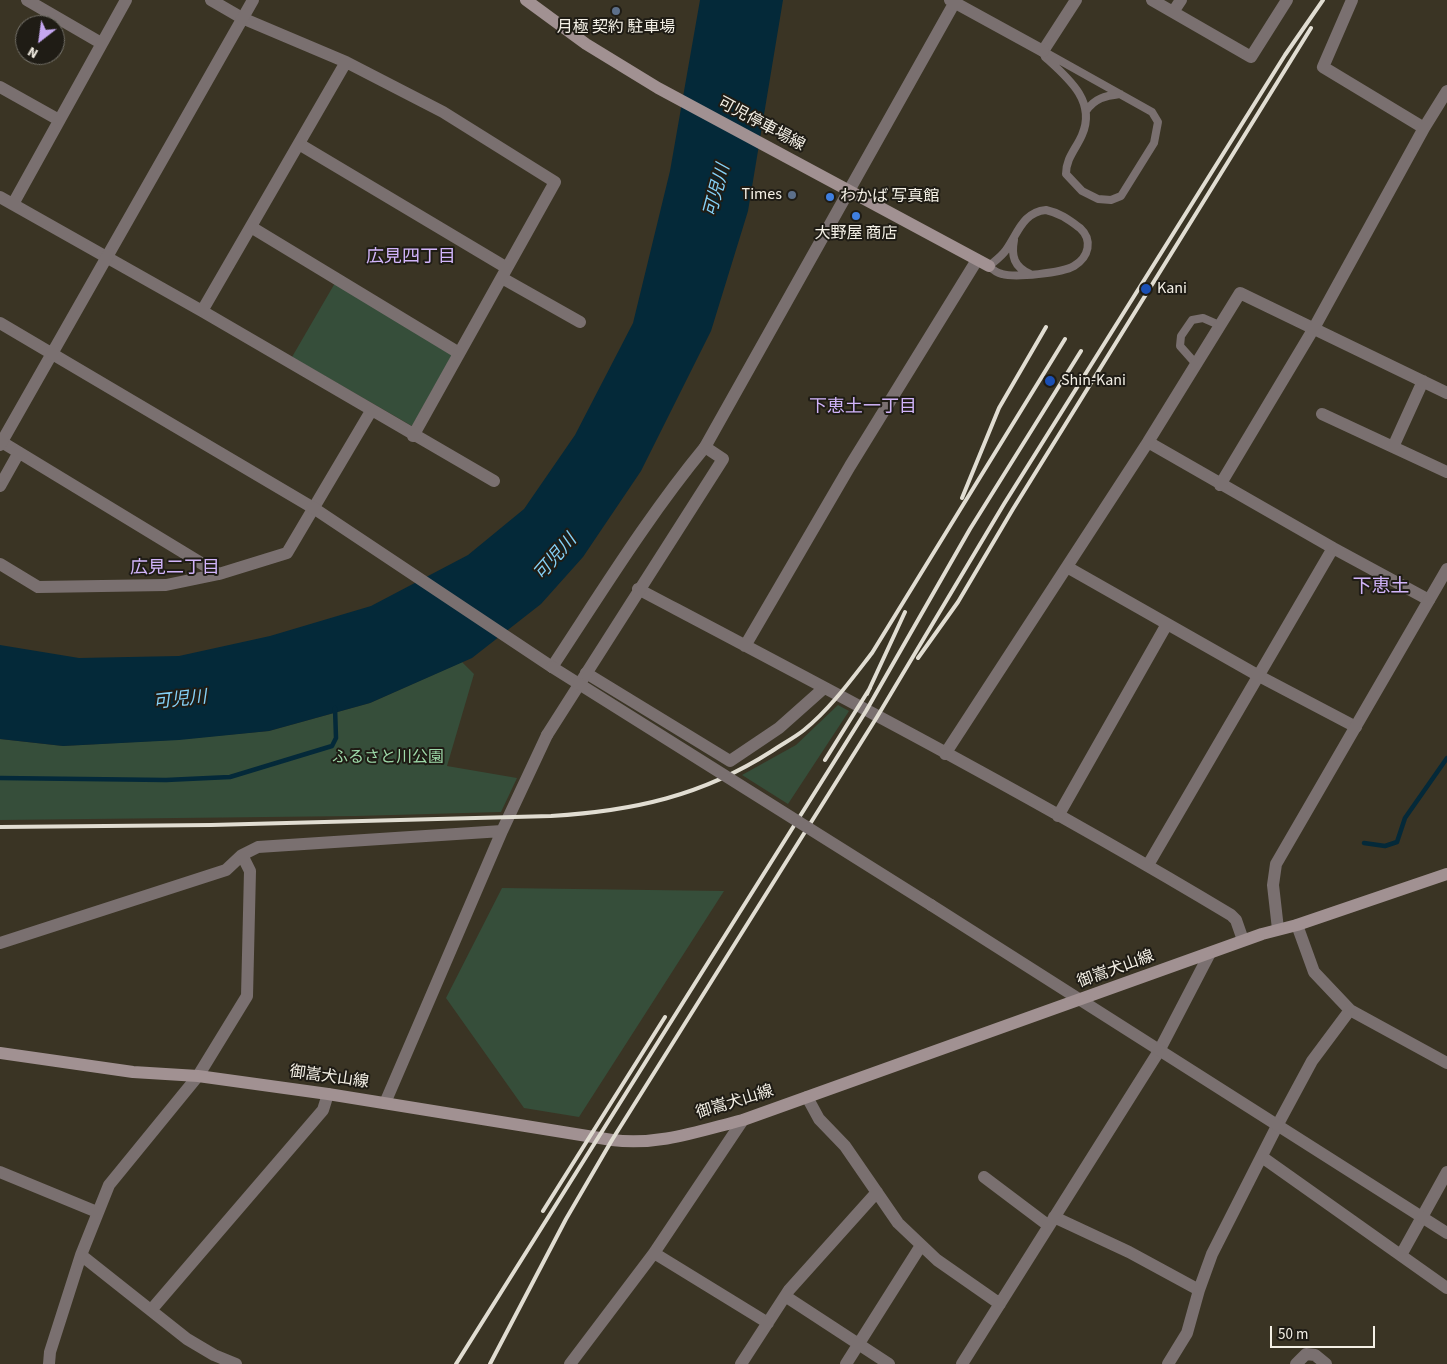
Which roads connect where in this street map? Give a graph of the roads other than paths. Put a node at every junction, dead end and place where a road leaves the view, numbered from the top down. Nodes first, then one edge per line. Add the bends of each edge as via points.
1 (27, 0) edge
2 (126, 0) edge
3 (210, 0) edge
4 (253, 0) edge
5 (526, 0) edge
6 (1076, 0) edge
7 (1152, 0) edge
8 (1181, 0) edge
9 (1287, 0) edge
10 (1352, 0) edge
11 (954, 1) edge
12 (1173, 12) junction
13 (242, 18) junction
14 (101, 43) junction
15 (1043, 52) junction
16 (346, 62) junction
17 (0, 87) edge
18 (1447, 91) edge
19 (1121, 94) junction
20 (1086, 111) junction
21 (59, 120) junction
22 (1424, 128) junction
23 (299, 144) junction
24 (848, 191) junction
25 (0, 197) edge
26 (13, 204) junction
27 (251, 227) junction
28 (1015, 234) junction
29 (106, 258) junction
30 (977, 260) junction
31 (989, 266) junction
32 (504, 273) junction
33 (1030, 274) junction
34 (202, 310) junction
35 (580, 322) dead end
36 (0, 323) edge
37 (1219, 325) junction
38 (1314, 328) junction
39 (52, 353) junction
40 (459, 353) junction
41 (1196, 364) junction
42 (1424, 381) junction
43 (1447, 393) edge
44 (371, 411) junction
45 (1322, 414) dead end
46 (413, 436) junction
47 (1148, 442) junction
48 (1, 443) edge
49 (705, 447) junction
50 (1393, 447) junction
51 (18, 454) junction
52 (1447, 472) edge
53 (494, 481) dead end
54 (1220, 485) junction
55 (0, 486) edge
56 (314, 509) junction
57 (1333, 548) junction
58 (0, 564) edge
59 (1067, 567) junction
60 (1447, 569) edge
61 (219, 574) junction
62 (638, 589) junction
63 (1429, 600) junction
64 (1168, 624) junction
65 (745, 646) junction
66 (552, 667) junction
67 (586, 673) junction
68 (1259, 676) junction
69 (824, 688) junction
70 (1356, 727) junction
71 (945, 754) junction
72 (1058, 816) junction
73 (502, 831) junction
74 (242, 855) junction
75 (1148, 866) junction
76 (1447, 874) edge
77 (1297, 925) junction
78 (1278, 930) junction
79 (1243, 940) junction
80 (0, 943) edge
81 (1210, 952) junction
82 (1080, 1000) junction
83 (1350, 1010) junction
84 (1159, 1051) junction
85 (0, 1053) edge
86 (1447, 1063) edge
87 (198, 1076) junction
88 (328, 1094) junction
89 (807, 1097) junction
90 (385, 1104) junction
91 (743, 1120) junction
92 (1277, 1126) junction
93 (1262, 1157) junction
94 (0, 1172) edge
95 (1447, 1172) edge
96 (984, 1177) dead end
97 (877, 1192) junction
98 (97, 1212) junction
99 (1422, 1218) junction
100 (1052, 1221) junction
101 (1447, 1233) edge
102 (920, 1247) junction
103 (654, 1252) junction
104 (81, 1255) junction
105 (1401, 1255) junction
106 (1447, 1288) edge
107 (1199, 1290) junction
108 (785, 1296) junction
109 (1000, 1304) junction
110 (152, 1309) junction
111 (768, 1322) junction
112 (858, 1344) junction
113 (49, 1364) edge
114 (236, 1364) edge
115 (570, 1364) edge
116 (741, 1364) edge
117 (846, 1364) edge
118 (889, 1364) edge
119 (962, 1364) edge
120 (1168, 1364) edge
121 (1296, 1364) edge
122 (1326, 1364) edge

1 - 14 street
2 - 14 street
3 - 13 street
4 - 13 street
5 - 24 main road, 可児停車場線 via 586,44 658,88
6 - 15 street
7 - 12 street
8 - 12 street
9 - 12 street via 1251,57
10 - 22 street via 1323,67
11 - 15 street
11 - 24 street
13 - 16 street
13 - 29 street
14 - 21 street
15 - 19 lane
15 - 20 lane via 1079,91
16 - 23 street
16 - 32 street via 443,112 555,182
17 - 21 street
18 - 22 street
19 - 20 lane via 1100,97
19 - 20 lane via 1152,112 1158,122 1158,131 1121,196 1111,200 1098,200 1082,191 1066,174 1069,157 1082,135
21 - 26 street
22 - 38 street
23 - 27 street
23 - 32 street
24 - 30 main road, 可児停車場線
24 - 49 street
25 - 26 street
26 - 29 street
27 - 34 street
27 - 40 street
28 - 31 lane via 1006,250
28 - 33 lane via 1014,261
28 - 33 lane via 1028,217 1046,210 1057,212 1086,233 1089,242 1087,252 1074,266 1066,270
29 - 34 street
29 - 39 street
30 - 31 main road, 可児停車場線
30 - 65 street via 850,466
31 - 33 lane via 996,272 1011,276
32 - 35 street
32 - 40 street
34 - 44 street
36 - 39 street
37 - 38 street via 1240,293
37 - 41 street
37 - 41 lane via 1203,318 1192,320 1181,336 1180,346
38 - 42 street
38 - 54 street
39 - 48 street
39 - 56 street
40 - 46 street
41 - 47 street
42 - 43 street
42 - 50 street
44 - 46 street
44 - 56 street
45 - 50 street
46 - 53 street
47 - 54 street
47 - 59 street
48 - 51 street
49 - 62 street via 723,459
49 - 66 street via 677,481
50 - 52 street
51 - 55 street
51 - 61 street
54 - 57 street
56 - 61 street via 287,553
56 - 66 street
57 - 63 street
57 - 68 street
58 - 61 street via 38,587 166,585
59 - 64 street
59 - 71 street
60 - 63 street
62 - 65 street
62 - 67 street
63 - 70 street
64 - 68 street
64 - 72 street
65 - 69 street
66 - 82 street, bridge
67 - 69 street via 730,761 779,728
67 - 73 street via 547,735
68 - 70 street
68 - 75 street
69 - 71 street
70 - 78 street via 1276,864 1273,885
71 - 72 street
72 - 75 street
73 - 74 street via 258,847
73 - 90 street
74 - 80 street via 226,870
74 - 87 street via 250,870 247,996
75 - 79 street via 1231,915
76 - 77 main road, 御嵩犬山線
77 - 78 main road, 御嵩犬山線
77 - 83 street via 1314,972
78 - 79 main road, 御嵩犬山線
79 - 81 main road, 御嵩犬山線
81 - 82 main road, 御嵩犬山線
81 - 84 street
82 - 84 street
82 - 89 main road, 御嵩犬山線
83 - 86 street
83 - 92 street via 1312,1061
84 - 92 street
84 - 100 street
85 - 87 main road, 御嵩犬山線 via 134,1072
87 - 88 main road, 御嵩犬山線
87 - 98 street via 109,1186
88 - 90 main road, 御嵩犬山線
88 - 110 street via 323,1110
89 - 91 main road, 御嵩犬山線
89 - 97 street via 819,1119 845,1146
90 - 91 main road, 御嵩犬山線 via 627,1142 668,1140
91 - 103 street
92 - 93 street
92 - 99 street
93 - 105 street
93 - 107 street via 1212,1254
94 - 98 street
95 - 99 street
96 - 100 street
97 - 102 street via 898,1223
97 - 108 street
98 - 104 street
99 - 101 street
99 - 105 street
100 - 107 street via 1129,1252
100 - 109 street
102 - 109 street
102 - 112 street
103 - 111 street
103 - 115 street
104 - 110 street
104 - 113 street
105 - 106 street
107 - 120 street via 1188,1333
108 - 111 street
108 - 112 street
109 - 119 street
110 - 114 street via 187,1339
111 - 116 street
112 - 117 street
112 - 118 street
121 - 122 street via 1306,1354 1315,1355

